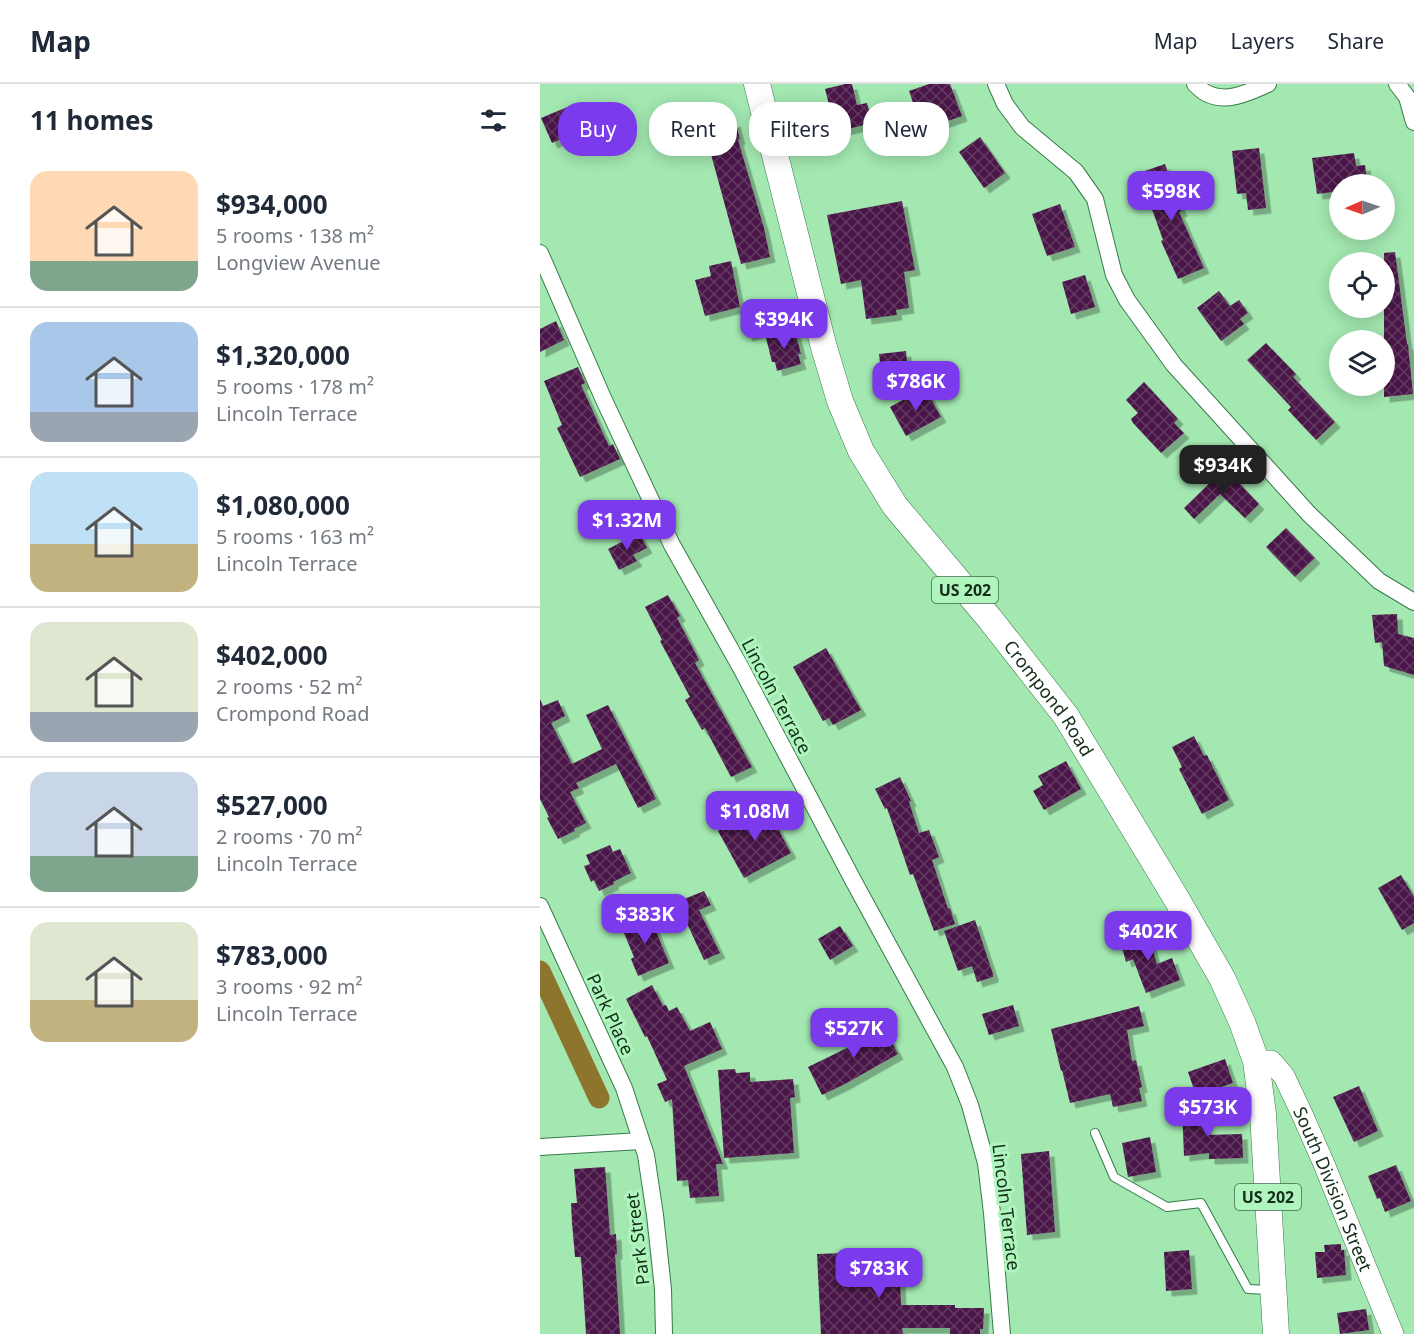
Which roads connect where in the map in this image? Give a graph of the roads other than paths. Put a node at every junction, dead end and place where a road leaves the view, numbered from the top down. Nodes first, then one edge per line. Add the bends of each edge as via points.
1 (758, 84) edge
2 (996, 84) edge
3 (1268, 84) edge
4 (1397, 84) edge
5 (1200, 89) edge
6 (1414, 122) edge
7 (540, 253) edge
8 (1414, 602) edge
9 (540, 906) edge
10 (1256, 1061) junction
11 (1095, 1133) dead end
12 (641, 1141) junction
13 (540, 1147) edge
14 (1274, 1291) junction
15 (664, 1334) edge
16 (1002, 1334) edge
17 (1276, 1334) edge
18 (1393, 1334) edge

1 - 10 main road, Crompond Road / US 202 via 823,344 840,401 861,451 895,506 1066,716 1222,978
2 - 8 street via 1022,127 1076,172 1095,199 1114,275 1127,300 1174,365 1308,514 1378,581
3 - 5 street via 1239,96 1219,97
4 - 6 street via 1407,97
7 - 16 street, Lincoln Terrace via 672,545 956,1067 986,1163
9 - 12 street, Park Place via 624,1088
10 - 14 main road, Crompond Road / US 202
10 - 18 street, South Division Street via 1271,1061 1284,1076
11 - 14 lane via 1114,1177 1167,1207 1201,1203 1248,1289
12 - 13 street
12 - 15 street, Park Street via 655,1215
14 - 17 main road, Crompond Road / US 202

